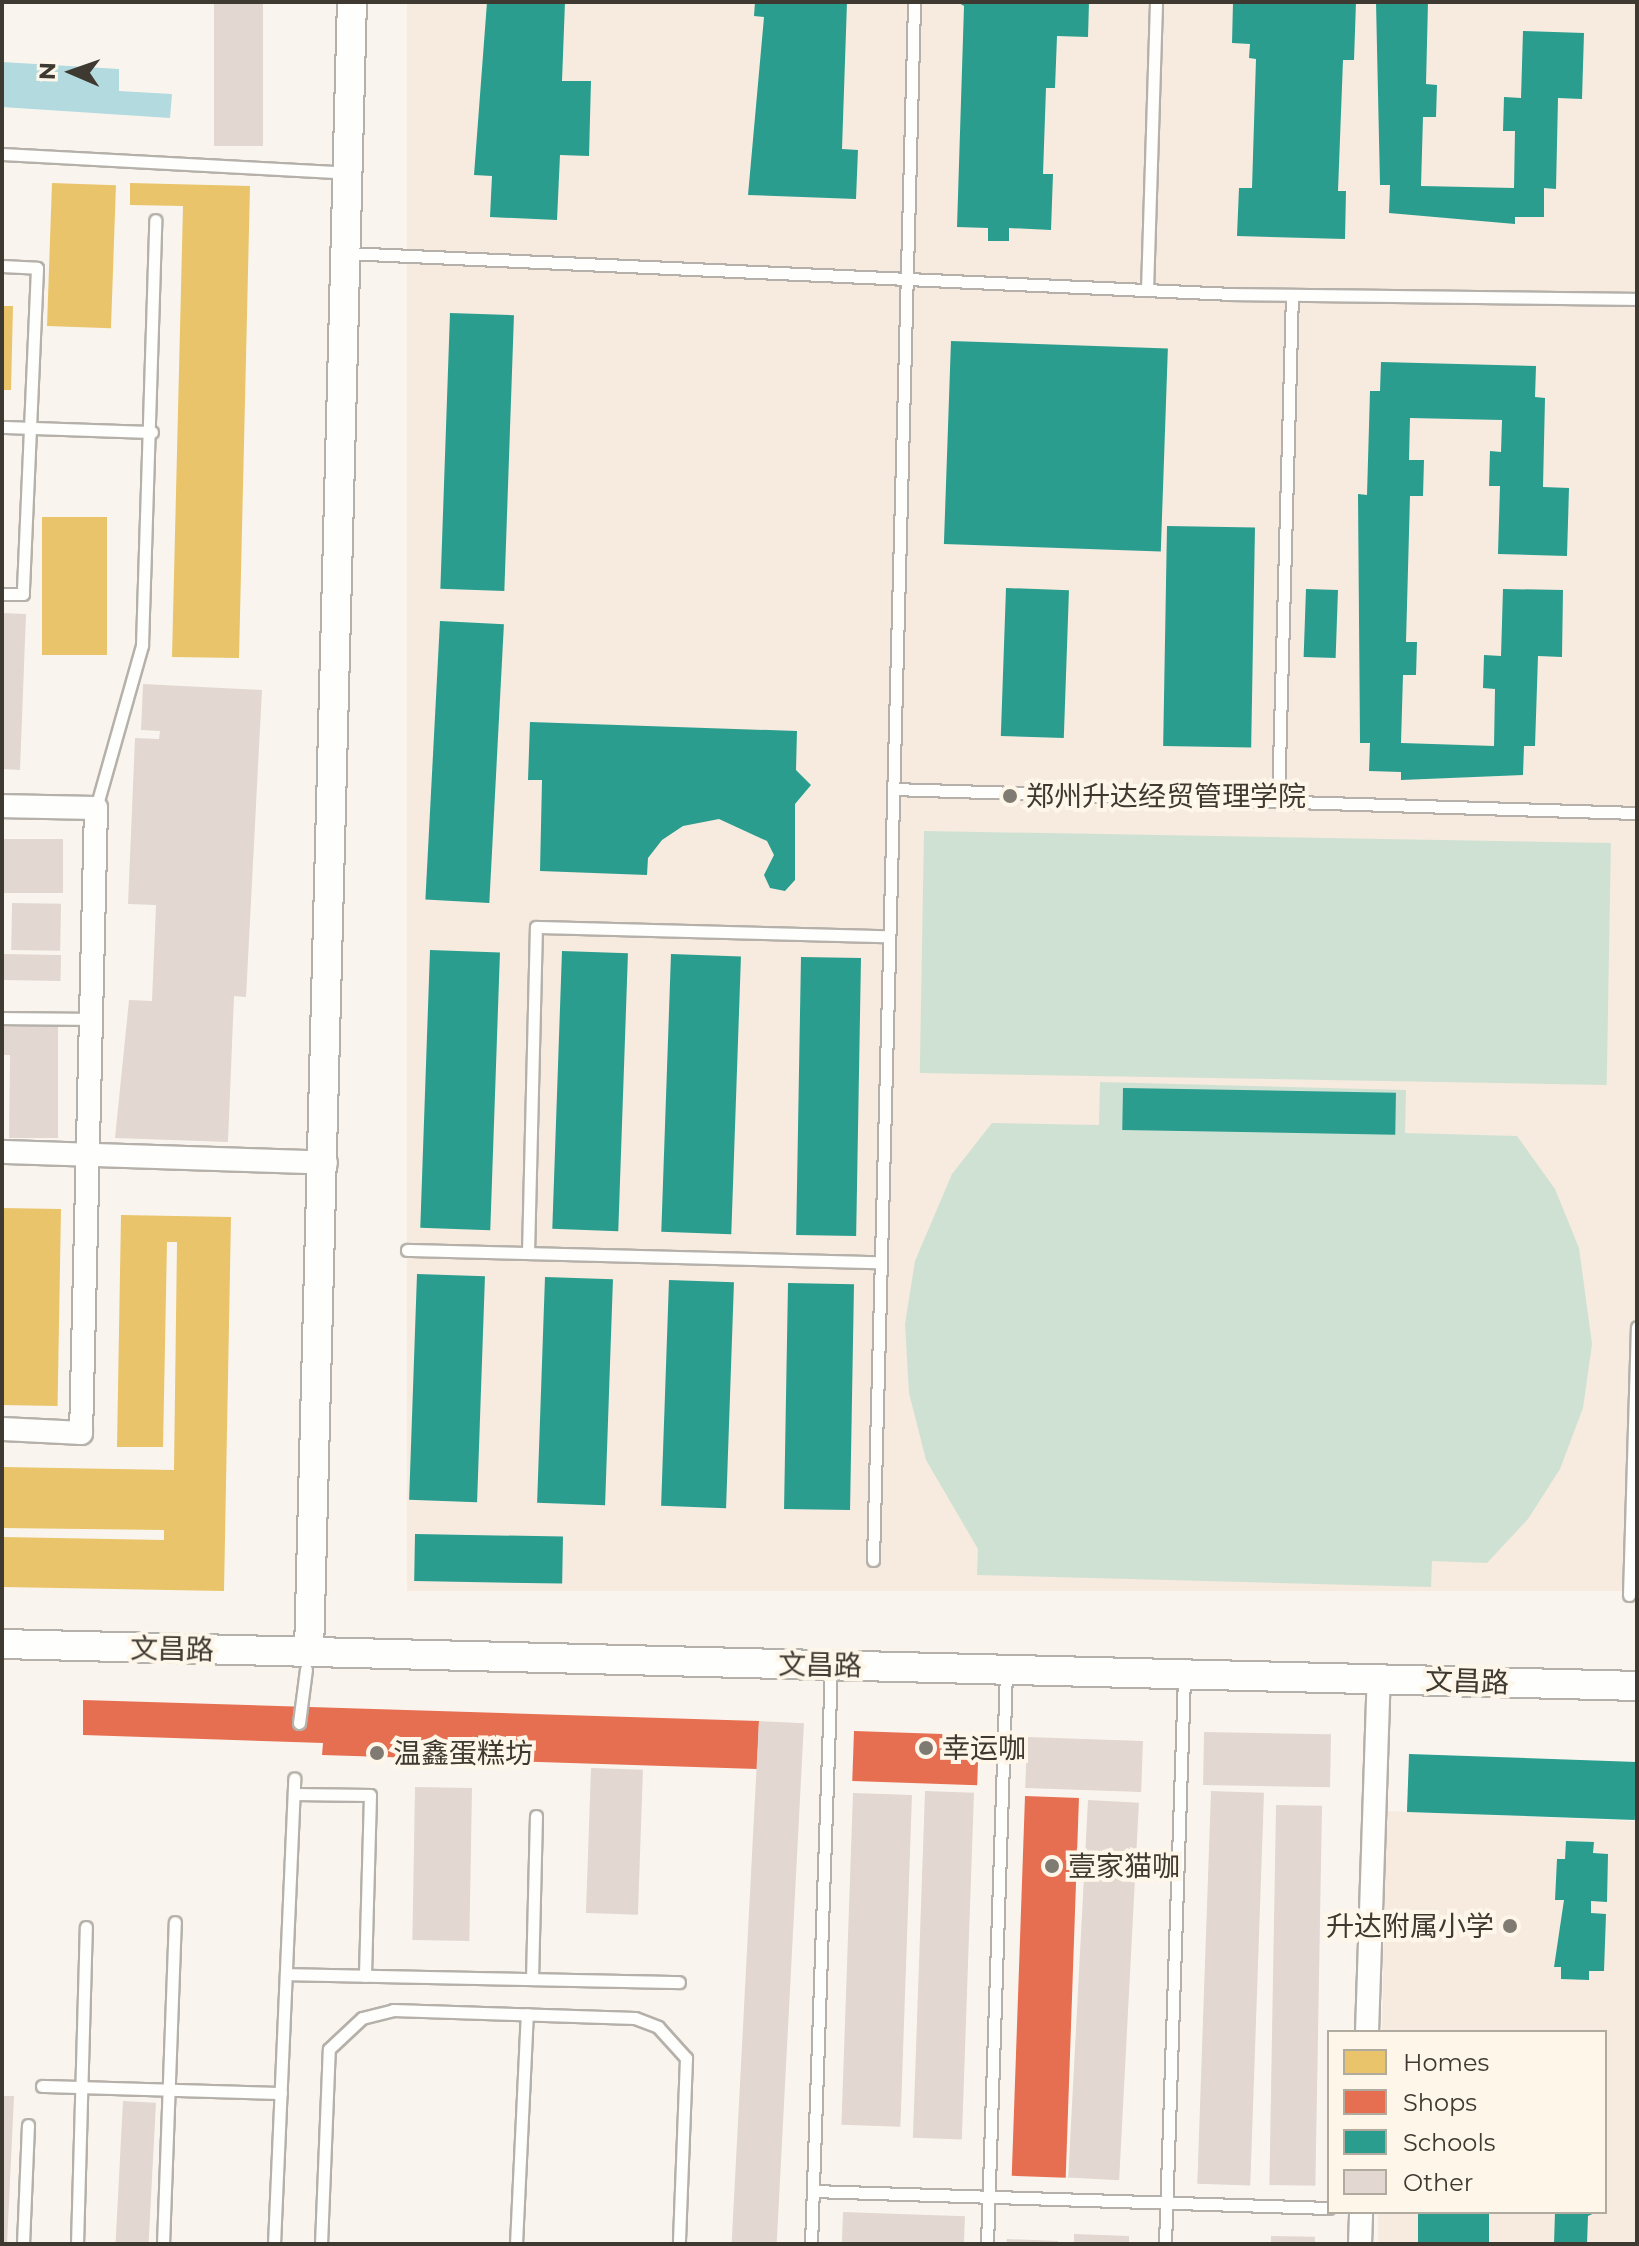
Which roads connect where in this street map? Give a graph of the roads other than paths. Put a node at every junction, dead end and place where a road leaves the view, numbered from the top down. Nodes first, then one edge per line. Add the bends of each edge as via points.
1 (352, 2) edge
2 (914, 2) edge
3 (1156, 2) edge
4 (2, 154) edge
5 (339, 172) dead end
6 (155, 220) dead end
7 (345, 253) junction
8 (2, 266) edge
9 (907, 279) junction
10 (1147, 290) junction
11 (1292, 295) junction
12 (1637, 299) edge
13 (2, 427) edge
14 (31, 428) junction
15 (152, 432) junction
16 (2, 594) edge
17 (893, 789) junction
18 (1278, 801) junction
19 (2, 806) edge
20 (96, 808) junction
21 (1637, 813) edge
22 (889, 936) junction
23 (2, 1018) edge
24 (92, 1019) junction
25 (2, 1152) edge
26 (88, 1156) junction
27 (326, 1163) junction
28 (407, 1250) dead end
29 (528, 1253) junction
30 (881, 1262) junction
31 (1637, 1327) edge
32 (1636, 1384) edge
33 (2, 1429) edge
34 (873, 1560) dead end
35 (1629, 1595) dead end
36 (2, 1644) edge
37 (308, 1660) junction
38 (831, 1665) junction
39 (1006, 1670) junction
40 (1184, 1674) junction
41 (1379, 1678) junction
42 (1637, 1686) edge
43 (299, 1723) dead end
44 (294, 1778) dead end
45 (294, 1794) junction
46 (536, 1816) dead end
47 (175, 1922) dead end
48 (86, 1927) dead end
49 (286, 1974) junction
50 (365, 1976) junction
51 (532, 1979) junction
52 (679, 1982) dead end
53 (527, 2014) junction
54 (1367, 2030) edge
55 (42, 2086) dead end
56 (83, 2087) junction
57 (169, 2089) junction
58 (281, 2093) junction
59 (28, 2125) dead end
60 (813, 2191) junction
61 (988, 2198) junction
62 (1166, 2204) junction
63 (1327, 2208) edge
64 (1361, 2214) edge
65 (23, 2244) edge
66 (77, 2244) edge
67 (163, 2244) edge
68 (274, 2244) edge
69 (321, 2244) edge
70 (516, 2244) edge
71 (679, 2244) edge
72 (811, 2244) edge
73 (987, 2244) edge
74 (1165, 2244) edge
75 (1360, 2244) edge

1 - 7 street
2 - 9 lane
3 - 10 lane
4 - 5 lane
6 - 15 lane
7 - 9 lane
7 - 27 street
8 - 14 lane via 37,268
9 - 10 lane
9 - 17 lane
10 - 11 lane
11 - 12 lane
11 - 18 lane
13 - 14 lane
14 - 15 lane
14 - 16 lane via 23,594
15 - 20 lane via 142,645
17 - 18 lane
17 - 22 lane
18 - 21 lane
19 - 20 street
20 - 24 street
22 - 29 lane via 536,927
22 - 30 lane
23 - 24 lane
24 - 26 street
25 - 26 street
26 - 27 street
26 - 33 street via 81,1433
27 - 37 street
28 - 29 lane
29 - 30 lane
30 - 34 lane
31 - 32 lane
32 - 35 lane
36 - 37 street, 文昌路
37 - 38 street, 文昌路
37 - 43 lane
38 - 39 street, 文昌路
38 - 60 lane
39 - 40 street, 文昌路
39 - 61 lane
40 - 41 street, 文昌路
40 - 62 lane
41 - 42 street, 文昌路
41 - 54 street
44 - 45 lane
45 - 49 lane
45 - 50 lane via 370,1795
46 - 51 lane
47 - 57 lane
48 - 56 lane
49 - 50 lane
49 - 58 lane
50 - 51 lane
51 - 52 lane
53 - 69 lane via 393,2010 340,2034 329,2049
53 - 70 lane
53 - 71 lane via 635,2018 658,2027 686,2058
55 - 56 lane
56 - 57 lane
56 - 66 lane
57 - 58 lane
57 - 67 lane
58 - 68 lane
59 - 65 lane
60 - 61 lane
60 - 72 lane
61 - 62 lane
61 - 73 lane
62 - 63 lane
62 - 74 lane
64 - 75 street

